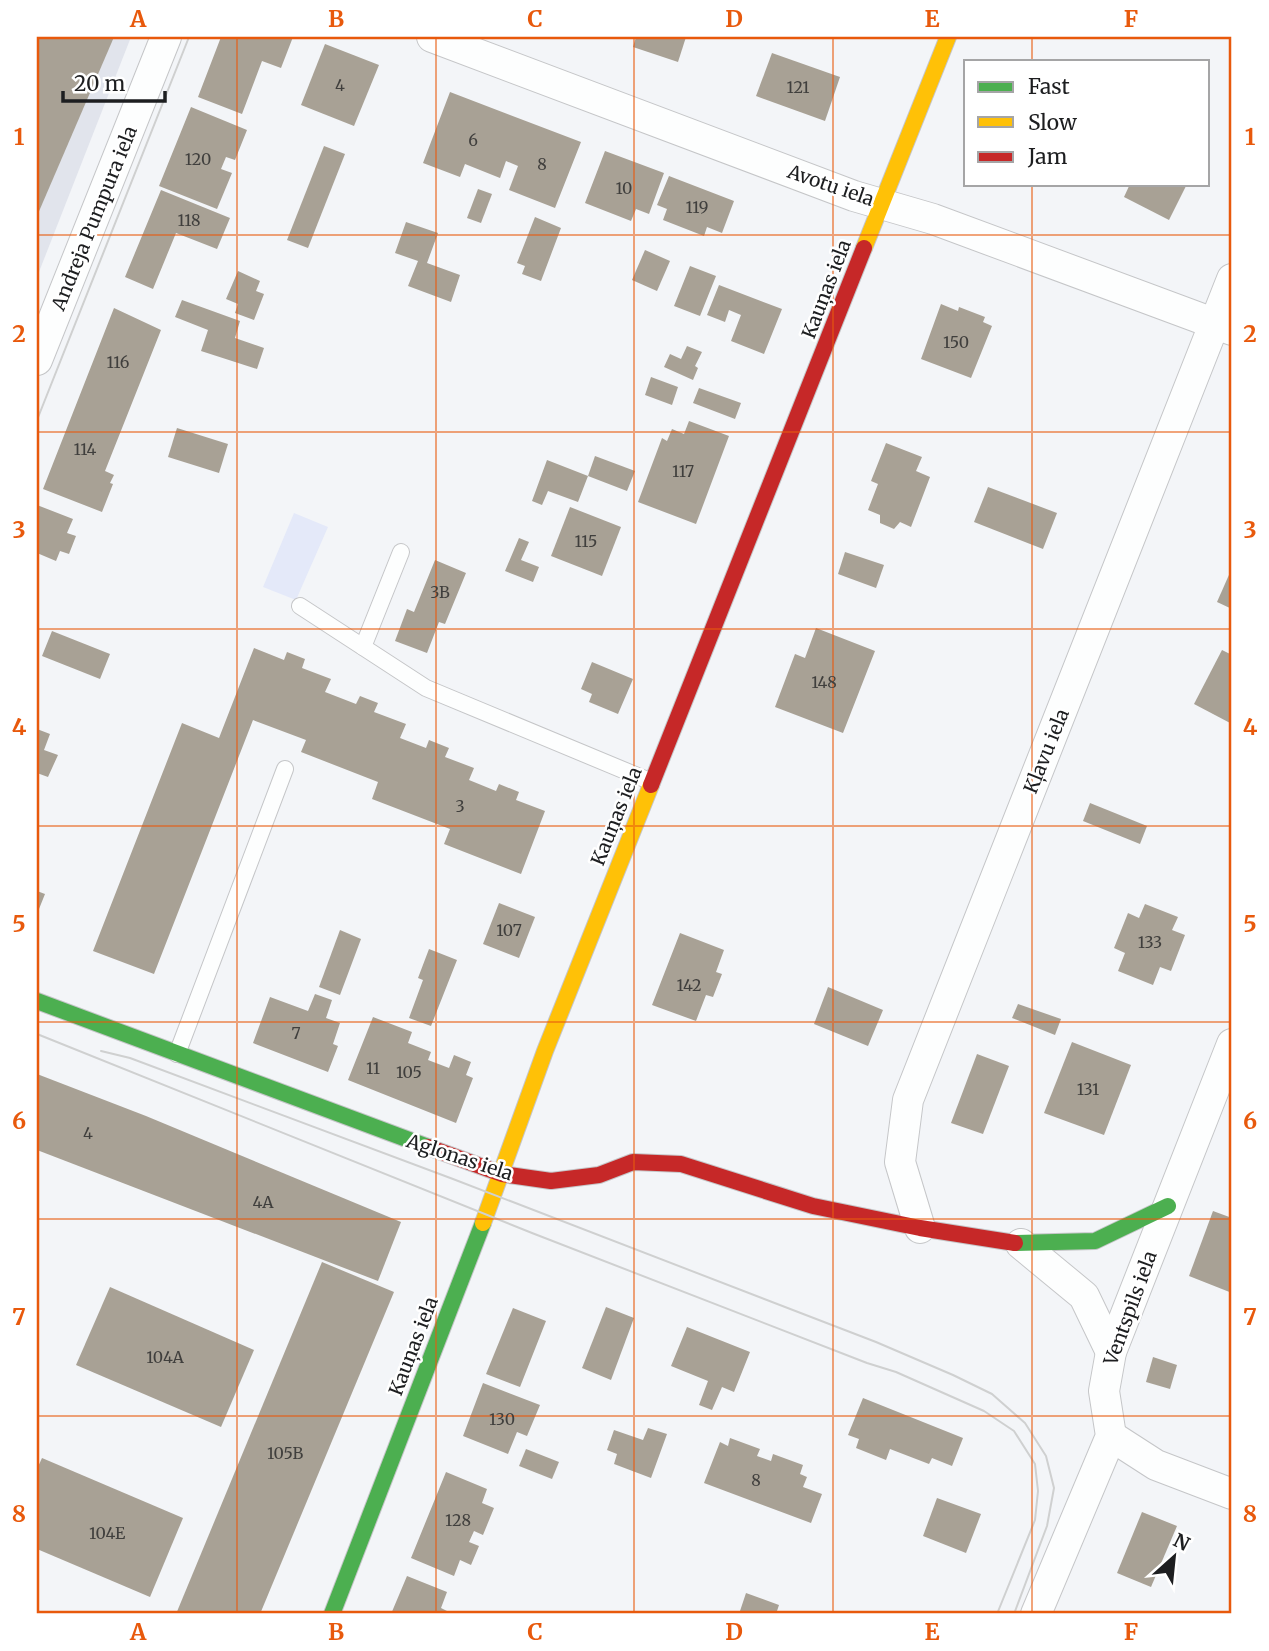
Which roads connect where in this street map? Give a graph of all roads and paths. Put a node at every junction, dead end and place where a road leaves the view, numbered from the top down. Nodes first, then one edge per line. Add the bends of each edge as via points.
1 (166, 37) edge
2 (432, 37) edge
3 (948, 37) edge
4 (883, 203) junction
5 (1232, 279) edge
6 (1224, 327) edge
7 (37, 360) edge
8 (401, 552) dead end
9 (300, 606) dead end
10 (363, 647) junction
11 (285, 769) dead end
12 (652, 782) junction
13 (37, 1001) edge
14 (1232, 1044) edge
15 (177, 1054) junction
16 (502, 1174) junction
17 (1168, 1206) junction
18 (920, 1228) junction
19 (1021, 1244) junction
20 (1111, 1352) junction
21 (1111, 1436) junction
22 (1232, 1494) edge
23 (332, 1614) edge
24 (1037, 1614) edge

1 - 7 street, Andreja Pumpura iela
2 - 4 street, Avotu iela
3 - 4 street, Kauņas iela
4 - 6 street, Avotu iela
4 - 12 street, Kauņas iela
5 - 6 street, Kļavu iela
6 - 18 street, Kļavu iela via 908,1100 900,1163
8 - 10 lane
9 - 10 lane
10 - 12 lane via 426,688
11 - 15 lane
12 - 16 street, Kauņas iela via 545,1051
13 - 15 street, Aglonas iela
14 - 17 street, Ventspils iela
15 - 16 street, Aglonas iela
16 - 18 street, Aglonas iela via 551,1181 599,1175 633,1162 681,1164 813,1206
16 - 23 street, Kauņas iela
17 - 19 street, Aglonas iela via 1095,1241
17 - 20 street, Ventspils iela
18 - 19 street, Aglonas iela
19 - 20 street via 1084,1296
20 - 21 street, Ventspils iela via 1104,1391
21 - 22 street via 1156,1465
21 - 24 street

